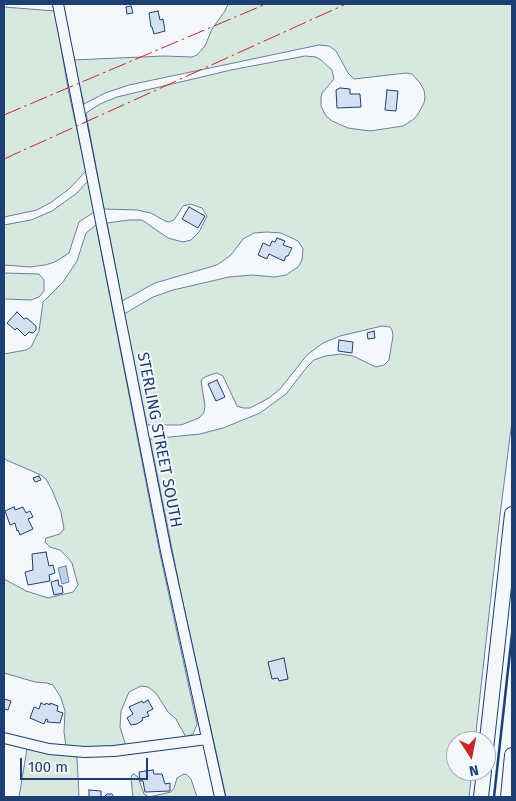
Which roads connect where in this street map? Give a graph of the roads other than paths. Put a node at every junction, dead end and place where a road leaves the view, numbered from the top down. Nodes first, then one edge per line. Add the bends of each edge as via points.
1 (58, 4) edge
2 (512, 514) edge
3 (488, 731) edge
4 (4, 738) edge
5 (207, 739) junction
6 (512, 756) edge
7 (483, 781) edge
8 (220, 797) edge
9 (481, 797) edge
10 (508, 797) edge

1 - 5 street, STERLING STREET SOUTH via 166,552
2 - 3 highway
4 - 5 street via 49,749 85,752
5 - 8 street, STERLING STREET SOUTH
6 - 10 highway
7 - 9 highway

